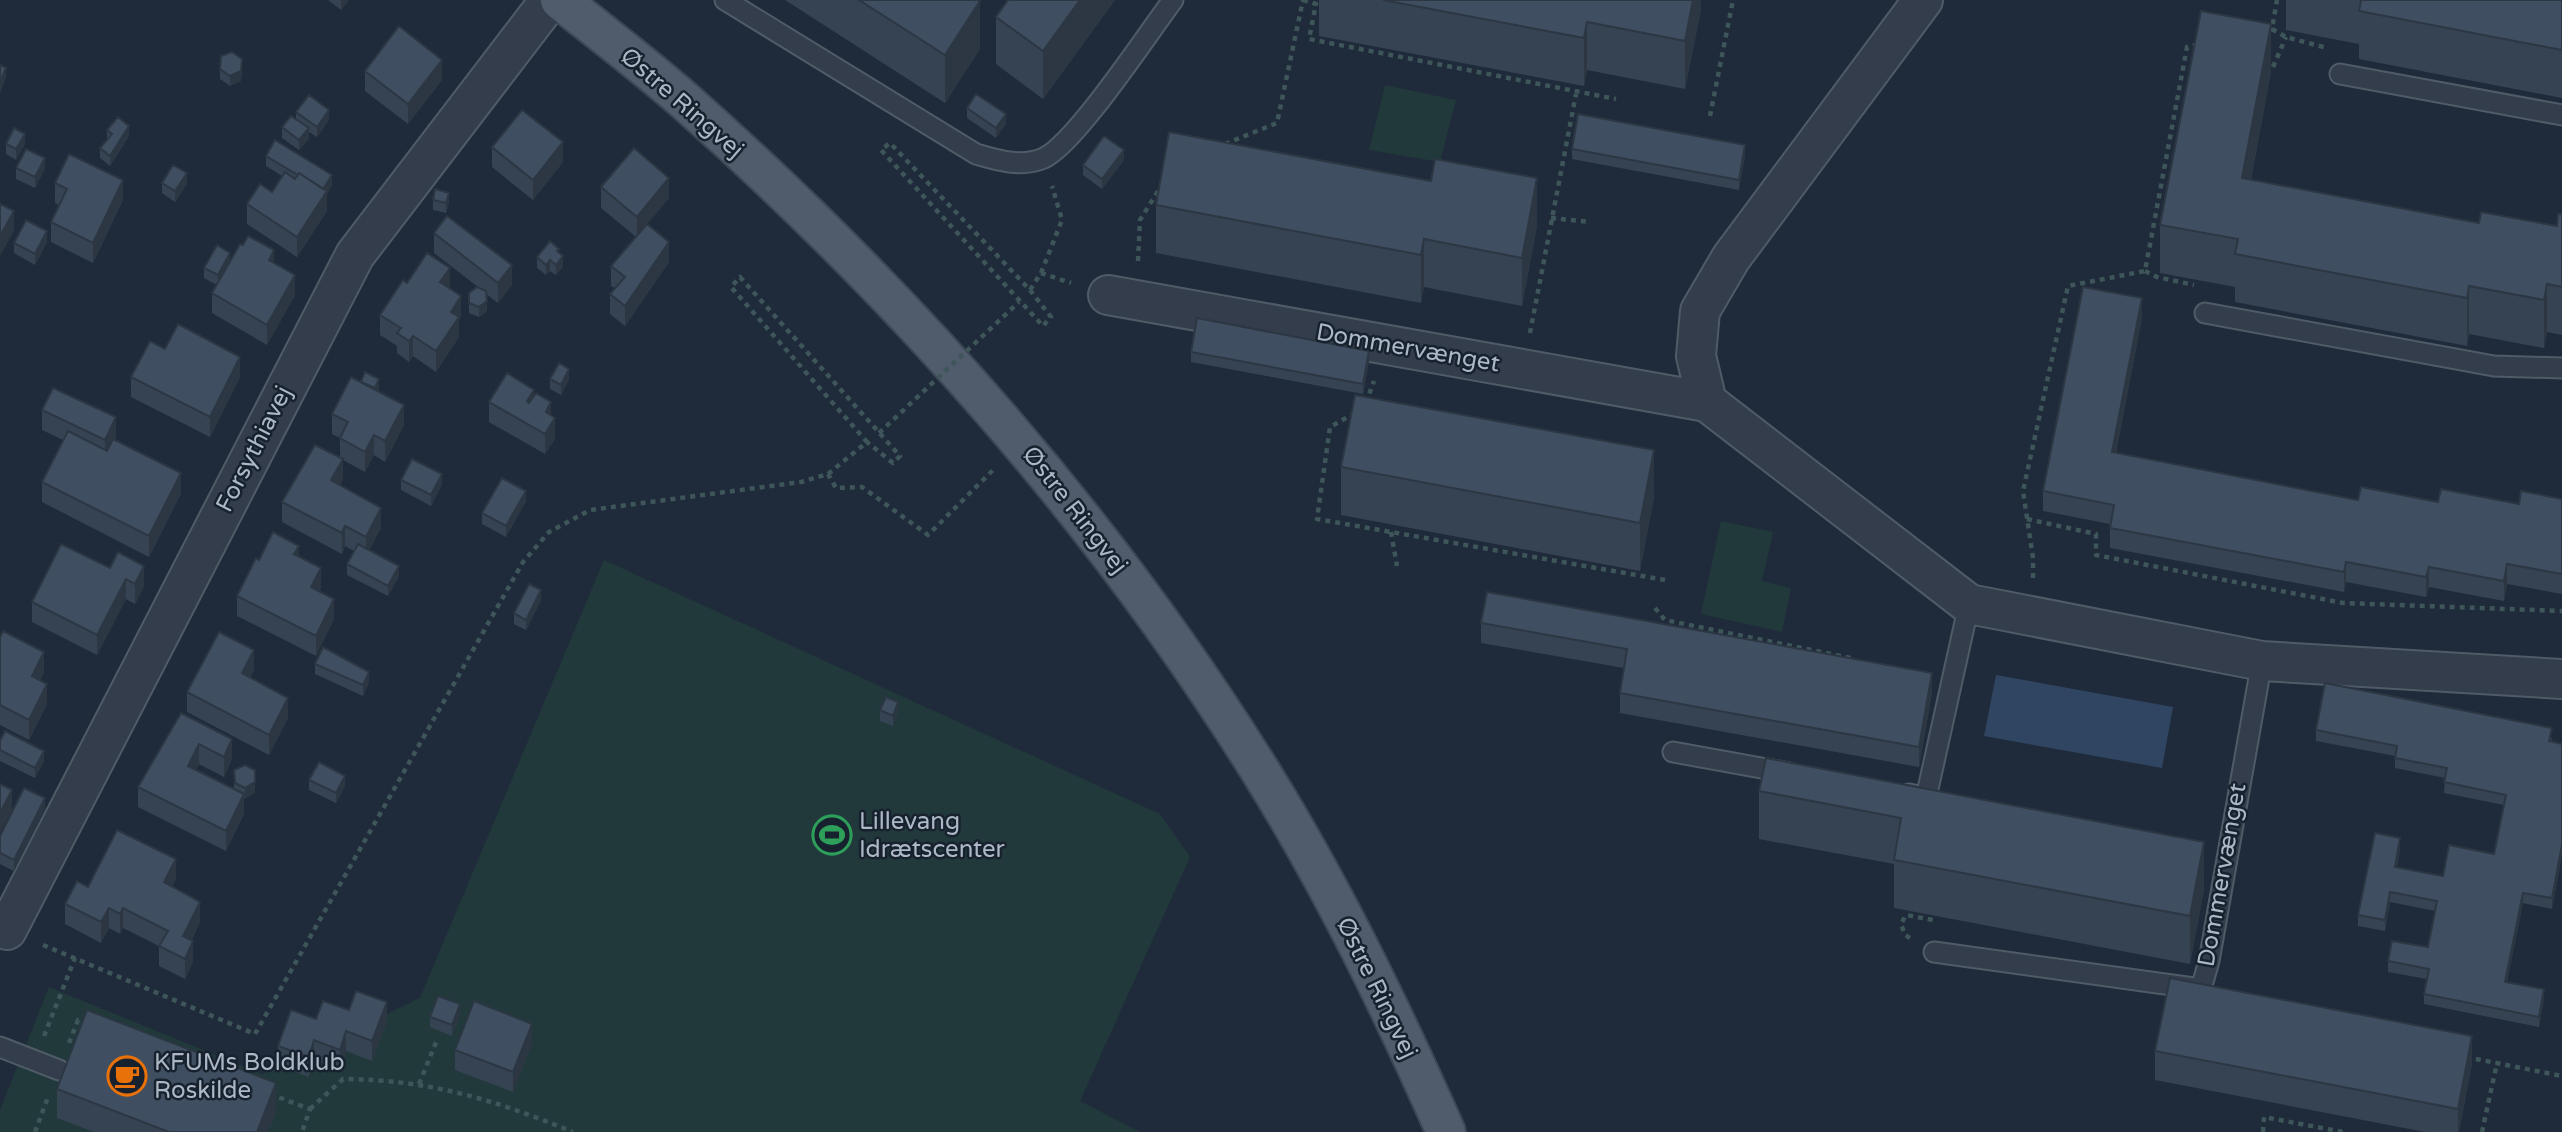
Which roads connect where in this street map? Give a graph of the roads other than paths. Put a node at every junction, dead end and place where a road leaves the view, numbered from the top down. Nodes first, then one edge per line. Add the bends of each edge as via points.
1 (550, 0) edge
2 (560, 0) edge
3 (725, 0) edge
4 (1173, 0) edge
5 (1923, 0) edge
6 (2340, 74) road end
7 (2562, 115) edge
8 (1122, 298) road end
9 (2205, 313) road end
10 (2562, 368) edge
11 (1707, 402) junction
12 (1969, 604) junction
13 (2262, 661) junction
14 (2562, 679) edge
15 (1673, 752) dead end
16 (1807, 776) edge
17 (1886, 790) edge
18 (3, 928) edge
19 (1934, 953) dead end
20 (0, 1046) edge
21 (59, 1070) road end
22 (1446, 1132) edge

1 - 18 street, Forsythiavej via 355,254
2 - 22 main road, Østre Ringvej via 683,99 919,326 1022,443 1143,596 1259,769 1346,923
3 - 4 lane via 976,153 1009,164 1044,158 1073,133
5 - 11 street via 1731,258 1700,311 1696,356
6 - 7 lane
8 - 11 street, Dommervænget
9 - 10 lane via 2494,366
11 - 12 street, Dommervænget
12 - 13 street, Dommervænget
12 - 17 lane via 1926,797
13 - 14 street, Dommervænget
13 - 19 lane, Dommervænget via 2201,989
15 - 16 lane
20 - 21 lane

